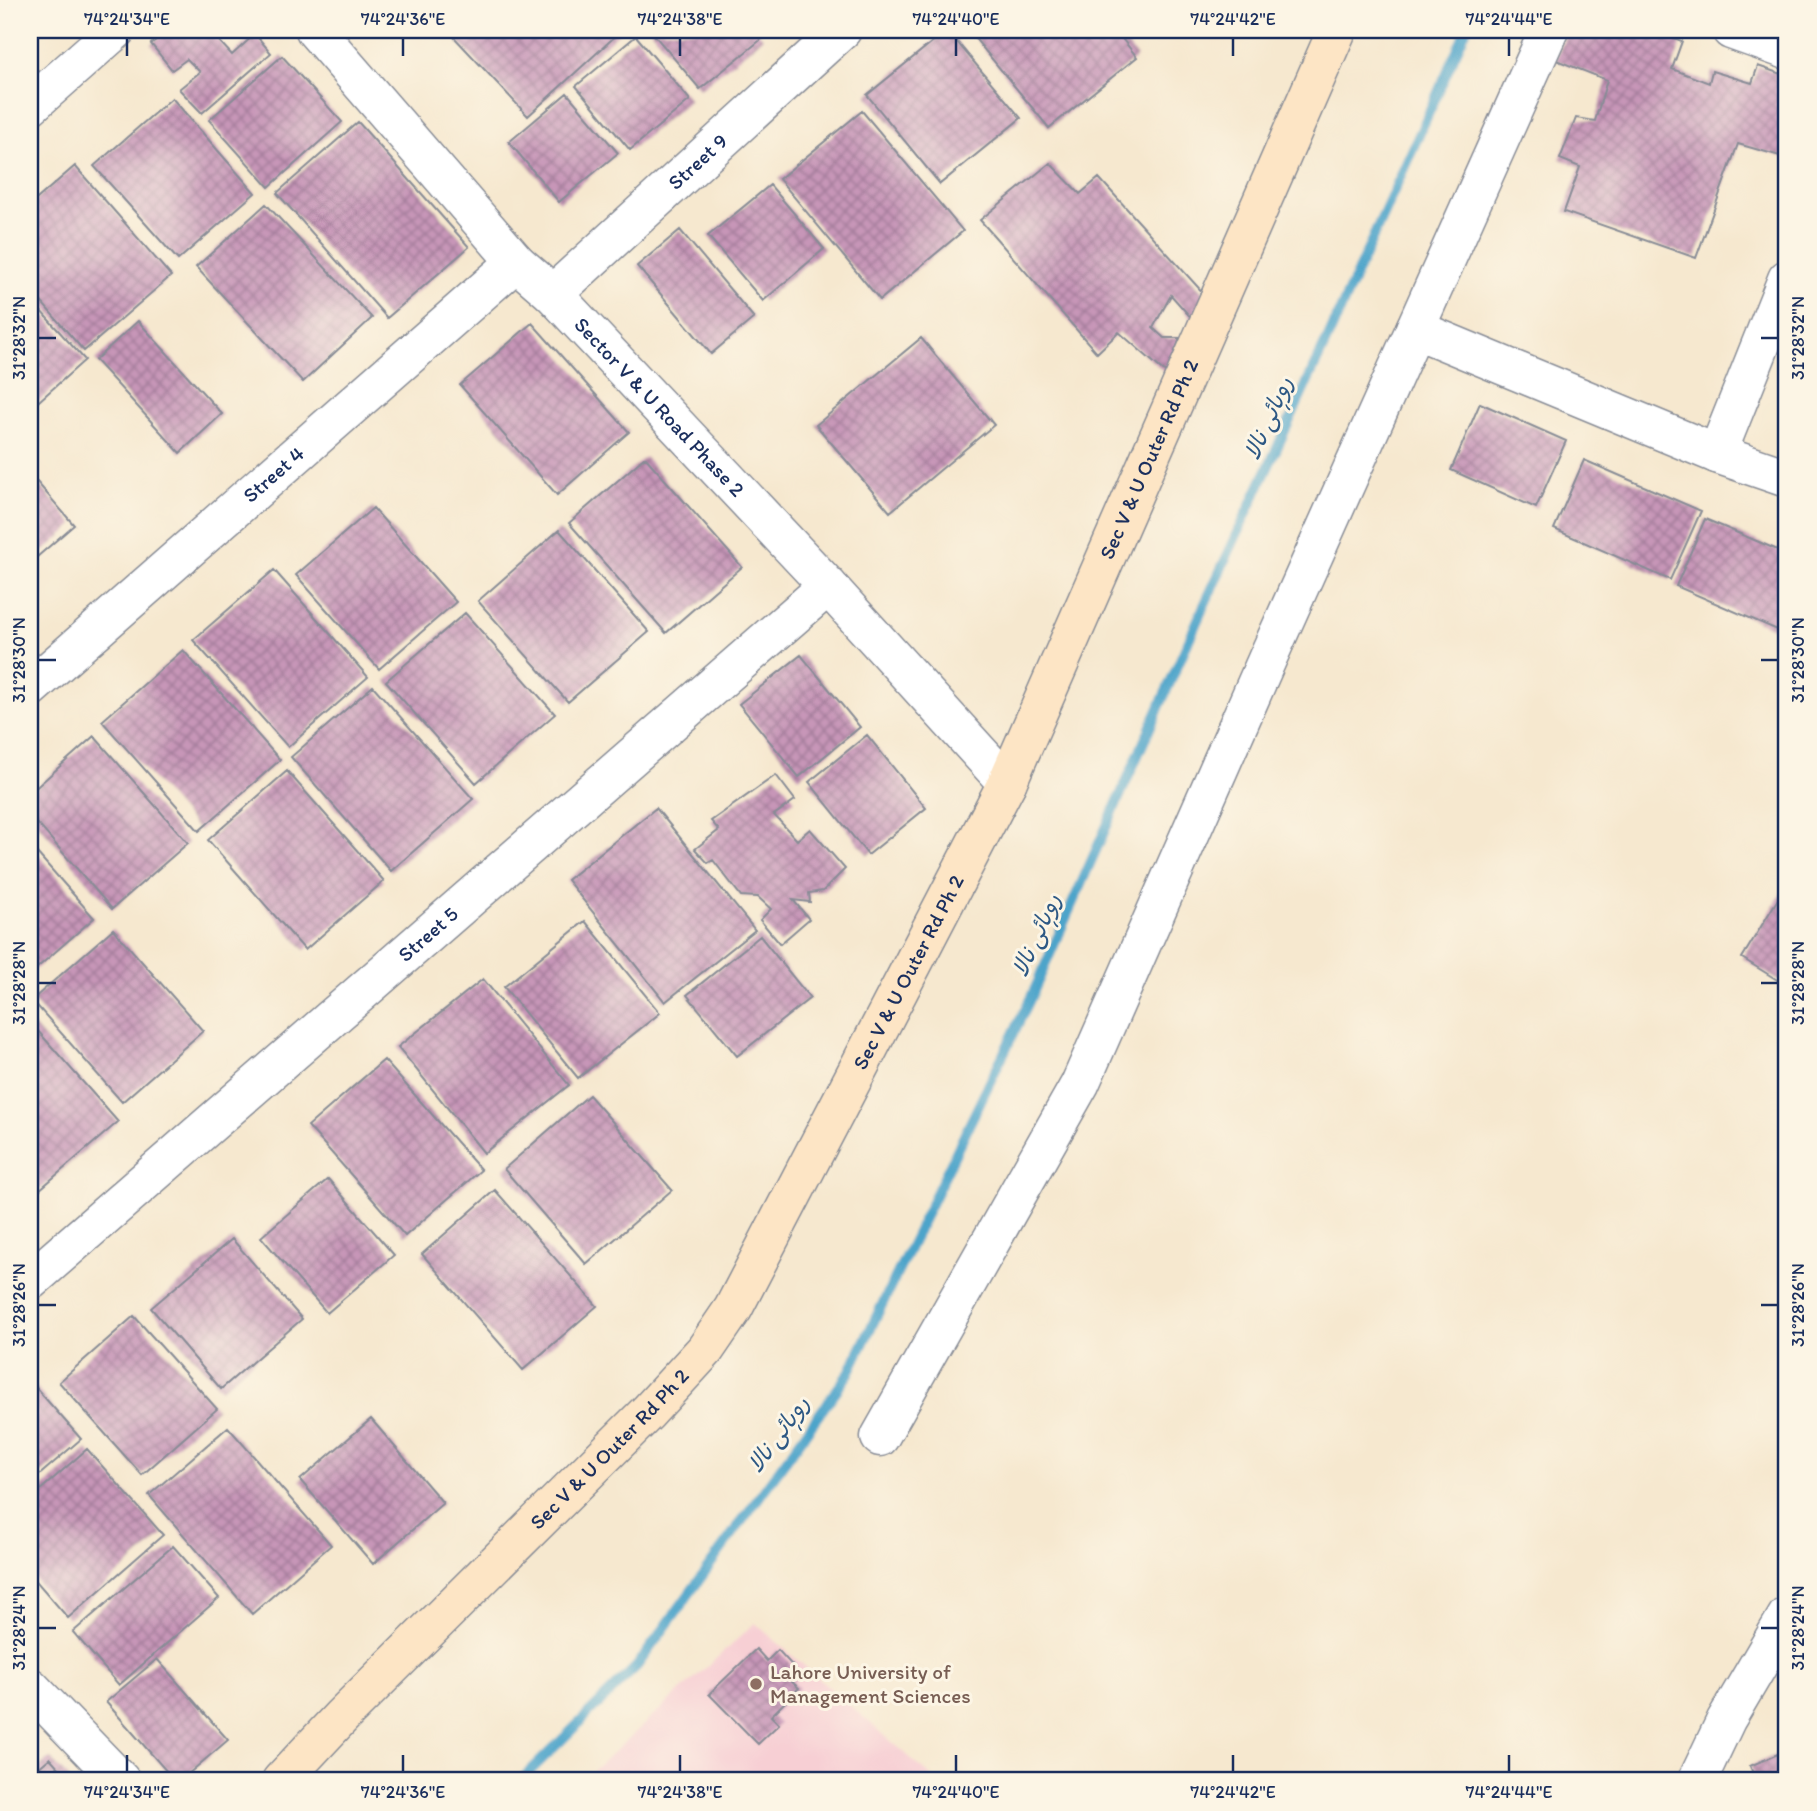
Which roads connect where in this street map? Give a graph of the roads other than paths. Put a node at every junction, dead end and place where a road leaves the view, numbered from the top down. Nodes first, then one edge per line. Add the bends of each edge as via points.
1 (116, 30) edge
2 (315, 30) edge
3 (842, 30) edge
4 (1337, 30) edge
5 (1549, 30) edge
6 (30, 106) edge
7 (516, 262) junction
8 (1787, 279) edge
9 (553, 293) junction
10 (1415, 329) junction
11 (1717, 454) junction
12 (1787, 478) edge
13 (828, 586) junction
14 (30, 688) edge
15 (1007, 783) junction
16 (30, 1281) edge
17 (880, 1437) dead end
18 (1787, 1616) edge
19 (30, 1687) edge
20 (121, 1781) edge
21 (281, 1781) edge
22 (1697, 1781) edge

1 - 6 street
2 - 7 street, Sector V & U Road Phase 2
3 - 9 street, Street 9
4 - 15 main road, Sec V & U Outer Rd Ph 2
5 - 10 street
7 - 9 street, Sector V & U Road Phase 2
7 - 14 street, Street 4
8 - 11 street
9 - 13 street, Sector V & U Road Phase 2
10 - 11 street
10 - 17 street via 1080,1084
11 - 12 street
13 - 15 street, Sector V & U Road Phase 2
13 - 16 street, Street 5
15 - 21 main road, Sec V & U Outer Rd Ph 2 via 733,1309 705,1350
18 - 22 street via 1726,1720
19 - 20 street

